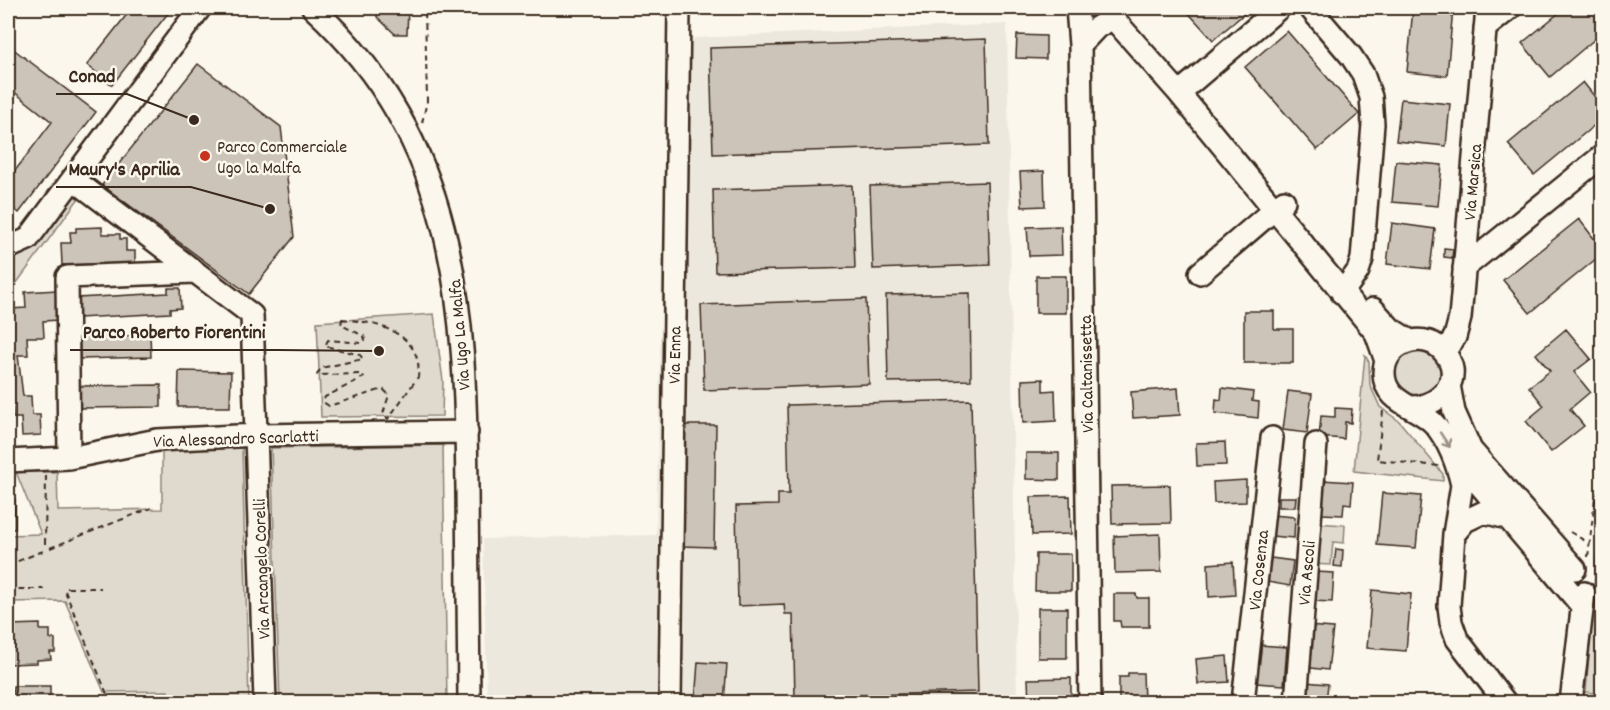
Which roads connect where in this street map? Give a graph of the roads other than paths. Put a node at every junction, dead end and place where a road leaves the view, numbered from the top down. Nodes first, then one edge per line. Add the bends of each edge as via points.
1 (200, 8) edge
2 (313, 8) edge
3 (680, 8) edge
4 (1077, 8) edge
5 (1279, 8) edge
6 (1310, 8) edge
7 (1510, 8) edge
8 (1114, 11) edge
9 (1486, 18) edge
10 (1080, 45) junction
11 (1184, 89) junction
12 (1602, 156) edge
13 (73, 179) junction
14 (1279, 206) junction
15 (8, 248) edge
16 (1464, 268) junction
17 (195, 272) junction
18 (1200, 273) dead end
19 (1346, 288) junction
20 (1410, 340) junction
21 (1444, 352) junction
22 (1386, 362) junction
23 (1449, 385) junction
24 (1410, 407) junction
25 (466, 432) junction
26 (257, 435) junction
27 (1272, 438) dead end
28 (1316, 444) dead end
29 (1472, 450) junction
30 (69, 458) junction
31 (8, 461) edge
32 (1465, 478) junction
33 (1507, 518) junction
34 (1454, 534) junction
35 (1556, 546) junction
36 (1581, 566) road end
37 (1567, 638) dead end
38 (265, 702) edge
39 (469, 702) edge
40 (670, 702) edge
41 (1090, 702) edge
42 (1243, 702) edge
43 (1296, 702) edge
44 (1505, 702) edge
45 (1559, 702) edge
46 (1571, 702) edge

1 - 13 street
2 - 25 street, Via Ugo La Malfa via 339,33 399,113 430,180 458,292
3 - 40 street, Via Enna
4 - 10 street, Via Caltanissetta
5 - 11 street
6 - 19 street via 1351,56 1371,97 1373,124 1362,260
7 - 9 street
8 - 10 street
8 - 11 street
9 - 16 street, Via Marsica
10 - 41 street, Via Caltanissetta
11 - 14 street
12 - 16 street
13 - 15 street via 28,238
13 - 17 street
14 - 18 street
14 - 19 street
16 - 21 street, Via Marsica via 1459,325
17 - 26 street, Via Arcangelo Corelli via 252,315
17 - 30 street via 67,277
19 - 20 street via 1391,329
19 - 22 street via 1376,333
20 - 21 street via 1429,342
20 - 22 street via 1400,345
21 - 23 street via 1452,374
22 - 24 street via 1385,384 1399,402
23 - 24 street via 1433,404
23 - 29 street via 1454,412
24 -> 32 street via 1435,425
25 - 26 street, Via Alessandro Scarlatti
25 - 39 street, Via Ugo La Malfa
26 - 30 street, Via Alessandro Scarlatti via 146,441
26 - 38 street, Via Arcangelo Corelli
27 - 42 street, Via Cosenza
28 - 43 street, Via Ascoli
29 - 32 street
29 - 35 street
30 - 31 street, Via Alessandro Scarlatti
32 - 33 street
32 - 34 street
33 - 34 street via 1484,512 1465,521
33 - 35 street
34 - 44 street via 1449,606 1453,630
35 - 36 street
35 - 46 street via 1583,599
37 - 45 street

